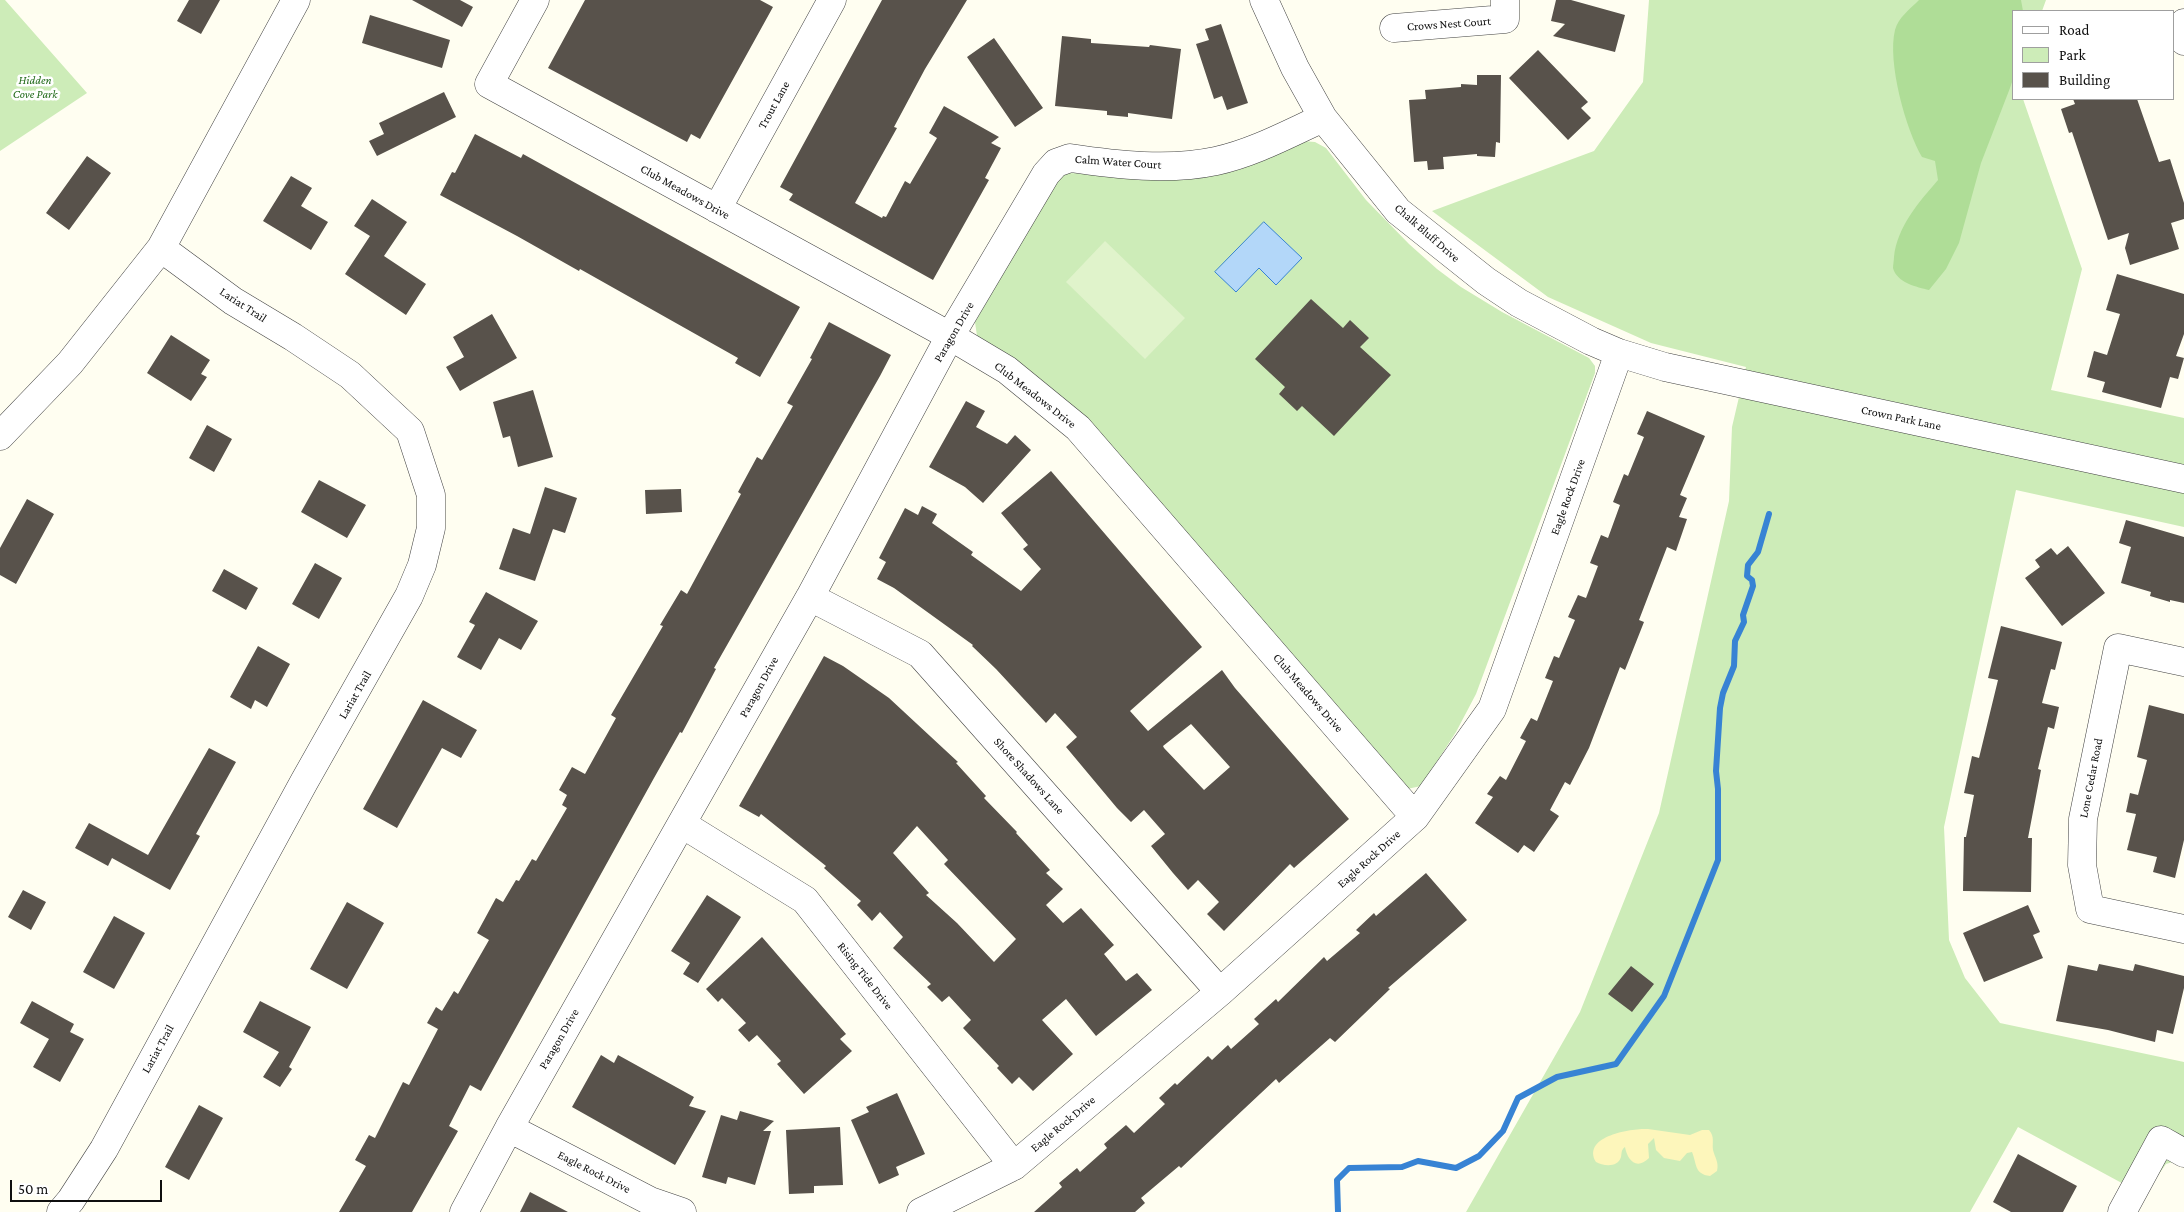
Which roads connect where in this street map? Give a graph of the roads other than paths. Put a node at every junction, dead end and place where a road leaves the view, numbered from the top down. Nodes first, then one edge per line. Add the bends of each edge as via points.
1 (296, 0) edge
2 (535, 0) edge
3 (832, 0) edge
4 (1264, 0) edge
5 (1505, 10) edge
6 (1394, 28) dead end
7 (1323, 118) junction
8 (1056, 163) joint
9 (717, 209) junction
10 (161, 248) junction
11 (950, 336) junction
12 (1619, 353) junction
13 (0, 436) edge
14 (2184, 479) edge
15 (810, 597) junction
16 (2184, 662) edge
17 (1416, 817) junction
18 (682, 824) junction
19 (2184, 929) edge
20 (1220, 992) junction
21 (509, 1128) junction
22 (2172, 1146) edge
23 (1014, 1166) junction
24 (61, 1212) edge
25 (464, 1212) edge
26 (682, 1212) edge
27 (921, 1212) edge
28 (2122, 1212) edge

1 - 10 street
2 - 9 street, Club Meadows Drive via 489,84
3 - 9 street, Trout Lane
4 - 7 street, Chalk Bluff Drive via 1295,68
5 - 6 street, Crows Nest Court
7 - 8 street, Calm Water Court via 1243,154 1214,162 1162,166 1070,158
7 - 12 street, Chalk Bluff Drive via 1398,211 1449,253 1519,302
8 - 11 street, Paragon Drive via 1046,174
9 - 11 street, Club Meadows Drive
10 - 13 street via 70,363
10 - 24 street, Lariat Trail via 233,300 350,375 410,431 431,494 431,528 422,565 409,596 104,1149
11 - 15 street, Paragon Drive
11 - 17 street, Club Meadows Drive via 1007,370 1078,428
12 - 14 street, Crown Park Lane via 1709,377
12 - 17 street, Eagle Rock Drive via 1492,709
15 - 18 street, Paragon Drive
15 - 20 street, Shore Shadows Lane via 920,654
16 - 19 street, Lone Cedar Road via 2118,648 2083,820 2082,864 2090,909
17 - 20 street, Eagle Rock Drive
18 - 21 street, Paragon Drive
18 - 23 street, Rising Tide Drive via 805,900
20 - 23 street, Eagle Rock Drive
21 - 25 street, Paragon Drive
21 - 26 street, Eagle Rock Drive via 650,1201
22 - 28 street
23 - 27 street, Eagle Rock Drive

